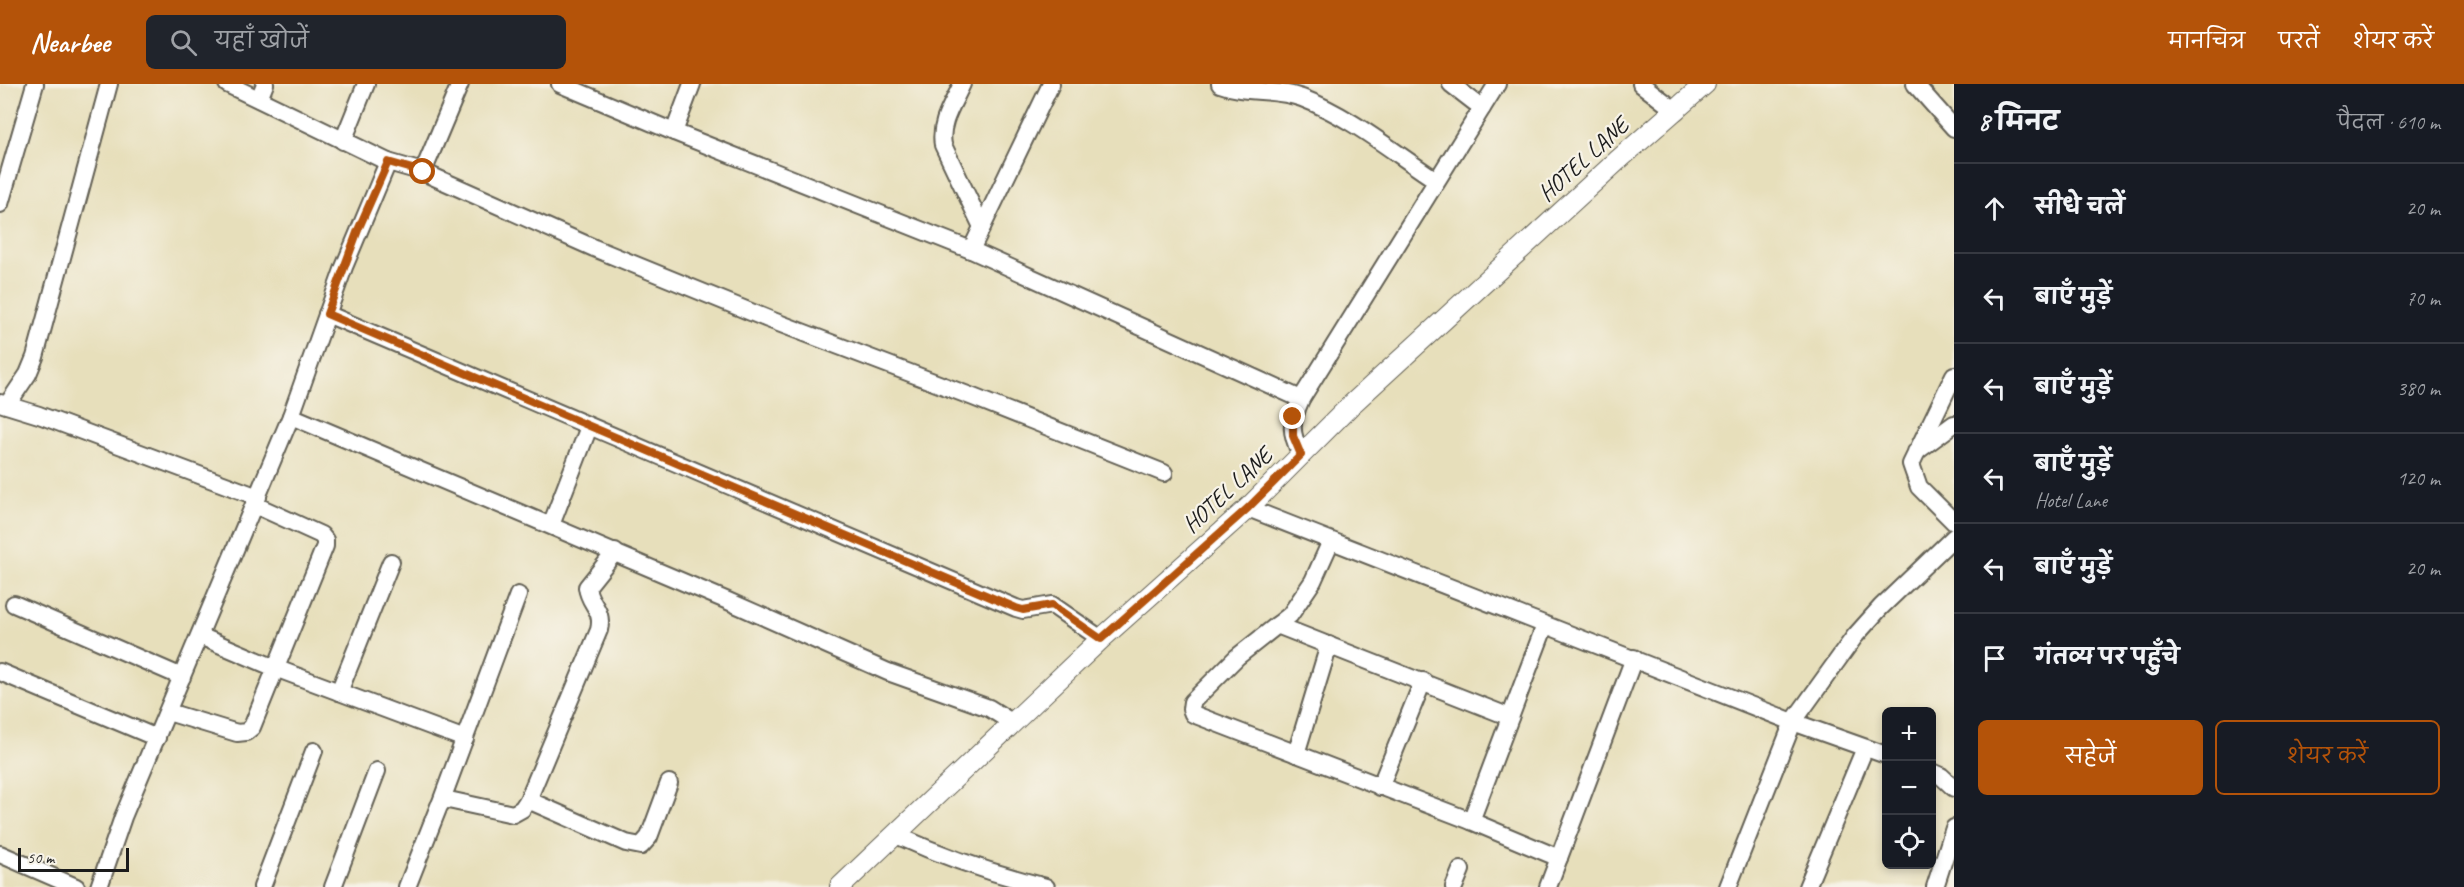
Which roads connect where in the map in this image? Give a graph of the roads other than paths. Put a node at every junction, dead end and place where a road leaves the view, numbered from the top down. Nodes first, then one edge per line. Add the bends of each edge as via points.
1 (35, 84) edge
2 (109, 84) edge
3 (227, 84) edge
4 (366, 84) edge
5 (460, 84) edge
6 (560, 84) edge
7 (692, 84) edge
8 (962, 84) edge
9 (1050, 84) edge
10 (1220, 84) edge
11 (1451, 84) edge
12 (1497, 84) edge
13 (1641, 84) edge
14 (1705, 84) edge
15 (1915, 84) edge
16 (1283, 88) edge
17 (262, 91) edge
18 (1667, 103) junction
19 (1482, 108) junction
20 (1954, 128) edge
21 (674, 132) junction
22 (343, 141) junction
23 (388, 162) junction
24 (423, 172) junction
25 (1436, 180) junction
26 (0, 204) edge
27 (982, 228) junction
28 (972, 250) junction
29 (327, 314) junction
30 (1954, 375) edge
31 (1302, 399) junction
32 (3, 404) edge
33 (291, 417) junction
34 (1954, 424) edge
35 (589, 427) junction
36 (1297, 446) junction
37 (1915, 452) junction
38 (1164, 474) dead end
39 (256, 501) junction
40 (1248, 508) junction
41 (1954, 522) edge
42 (551, 525) junction
43 (1954, 537) edge
44 (1331, 541) junction
45 (615, 552) junction
46 (392, 562) dead end
47 (518, 595) dead end
48 (14, 604) dead end
49 (1277, 625) junction
50 (1545, 625) junction
51 (200, 636) junction
52 (1101, 639) junction
53 (1329, 645) junction
54 (1634, 658) junction
55 (275, 668) junction
56 (0, 672) edge
57 (182, 677) junction
58 (1423, 681) junction
59 (339, 692) junction
60 (168, 711) junction
61 (1004, 717) junction
62 (1510, 717) junction
63 (1793, 722) junction
64 (157, 738) junction
65 (465, 739) junction
66 (1865, 748) junction
67 (314, 750) dead end
68 (1882, 753) edge
69 (1296, 754) junction
70 (377, 771) dead end
71 (1936, 774) edge
72 (669, 783) dead end
73 (1380, 787) junction
74 (1954, 788) edge
75 (528, 800) junction
76 (441, 802) junction
77 (1471, 821) junction
78 (1954, 828) edge
79 (896, 835) junction
80 (0, 854) edge
81 (1559, 858) junction
82 (1461, 870) dead end
83 (75, 887) edge
84 (99, 887) edge
85 (262, 887) edge
86 (333, 887) edge
87 (407, 887) edge
88 (840, 887) edge
89 (1046, 887) edge
90 (1454, 887) edge
91 (1548, 887) edge
92 (1728, 887) edge
93 (1807, 887) edge
94 (1935, 887) edge

1 - 26 street
2 - 32 street via 35,357 28,374
3 - 17 street
4 - 22 street
5 - 24 street
6 - 21 street
7 - 21 street
8 - 27 street via 941,135
9 - 27 street
10 - 16 street via 1231,88
11 - 19 street
12 - 19 street
13 - 18 street
14 - 18 street, HOTEL LANE
15 - 20 street
16 - 25 street via 1339,116
17 - 22 street
18 - 36 street, HOTEL LANE via 1617,161 1351,405
19 - 25 street
21 - 28 street
22 - 23 street
23 - 24 street
23 - 29 street
24 - 38 street via 768,319
25 - 31 street
27 - 28 street
28 - 31 street
29 - 33 street
29 - 35 street
30 - 37 street
31 - 36 street via 1293,417
32 - 39 street
33 - 39 street
33 - 42 street
34 - 37 street
35 - 42 street
35 - 52 street via 1016,608 1052,605
36 - 40 street, HOTEL LANE
37 - 41 street via 1911,464 1919,487
39 - 51 street
39 - 55 street via 325,540
40 - 44 street
40 - 52 street, HOTEL LANE
42 - 45 street
43 - 63 street via 1855,636
44 - 49 street via 1305,596
44 - 50 street
45 - 61 street via 888,672
45 - 75 street via 587,587 599,613 599,630
46 - 59 street
47 - 65 street
48 - 57 street
49 - 53 street
49 - 69 street via 1237,657 1192,702 1191,709 1199,717
50 - 54 street
50 - 62 street
51 - 55 street
51 - 57 street
52 - 61 street, HOTEL LANE
53 - 58 street
53 - 69 street
54 - 63 street
54 - 81 street
55 - 59 street
55 - 60 street via 252,727 246,732 222,729
56 - 64 street
57 - 60 street
58 - 62 street
58 - 73 street
59 - 65 street
60 - 64 street
61 - 79 street, HOTEL LANE
62 - 77 street
63 - 66 street
63 - 92 street
64 - 84 street via 123,817
65 - 76 street
66 - 68 street
66 - 93 street
67 - 85 street
69 - 73 street
70 - 86 street
71 - 74 street
72 - 75 street via 649,837 641,846
73 - 77 street
75 - 76 street via 513,814 449,798
76 - 87 street
77 - 81 street
78 - 94 street
79 - 88 street, HOTEL LANE
79 - 89 street via 933,852
80 - 83 street
81 - 91 street
82 - 90 street

